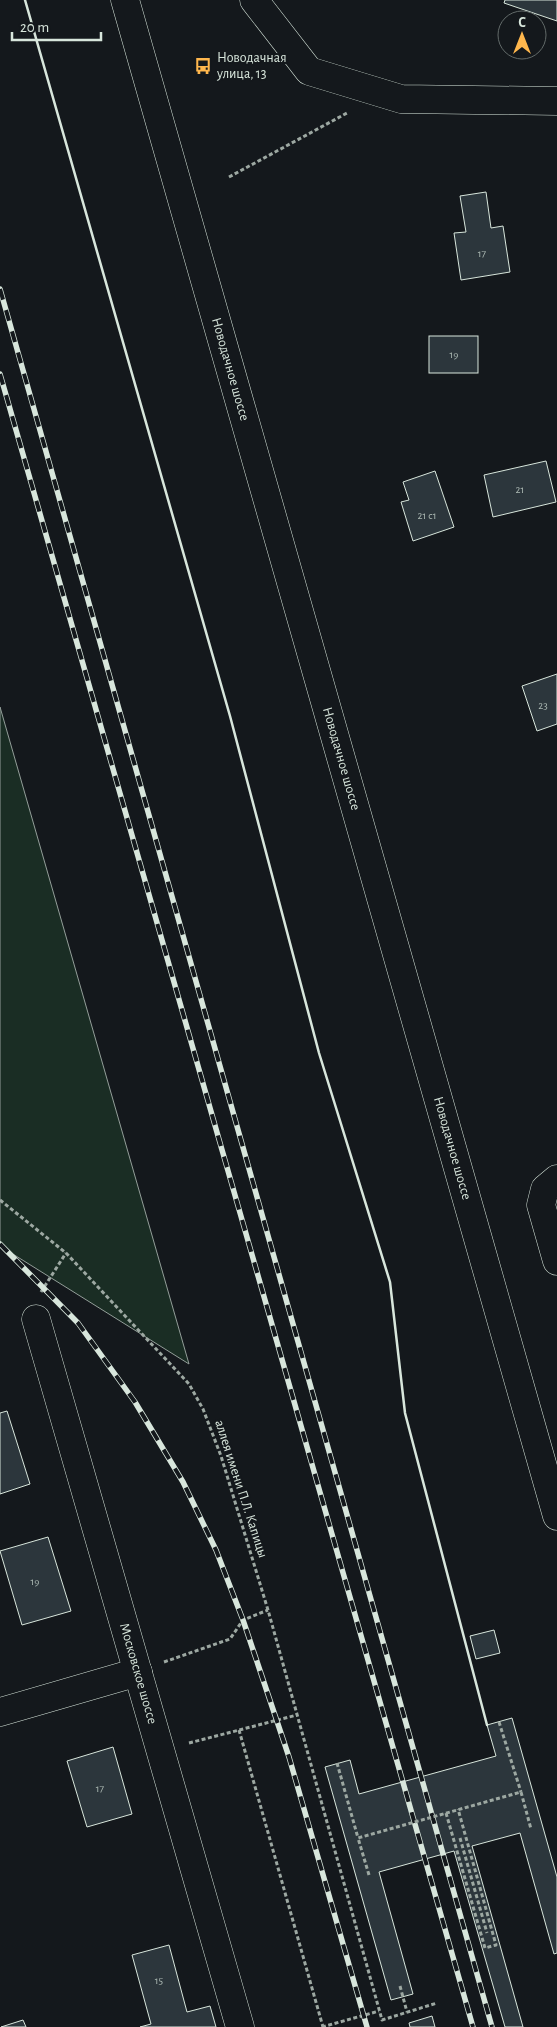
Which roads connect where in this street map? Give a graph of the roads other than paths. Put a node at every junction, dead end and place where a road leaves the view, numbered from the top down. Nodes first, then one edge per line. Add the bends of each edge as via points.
1 (125, 0) edge
2 (254, 0) edge
3 (557, 101) edge
4 (557, 1179) edge
5 (557, 1261) edge
6 (36, 1319) road end
7 (557, 1516) edge
8 (138, 1672) junction
9 (0, 1712) edge
10 (240, 2027) edge

1 - 7 street, Новодачное шоссе
2 - 3 street via 309,71 401,99
4 - 5 street via 545,1189 541,1205
6 - 8 street, Московское шоссе
8 - 9 street
8 - 10 street, Московское шоссе

